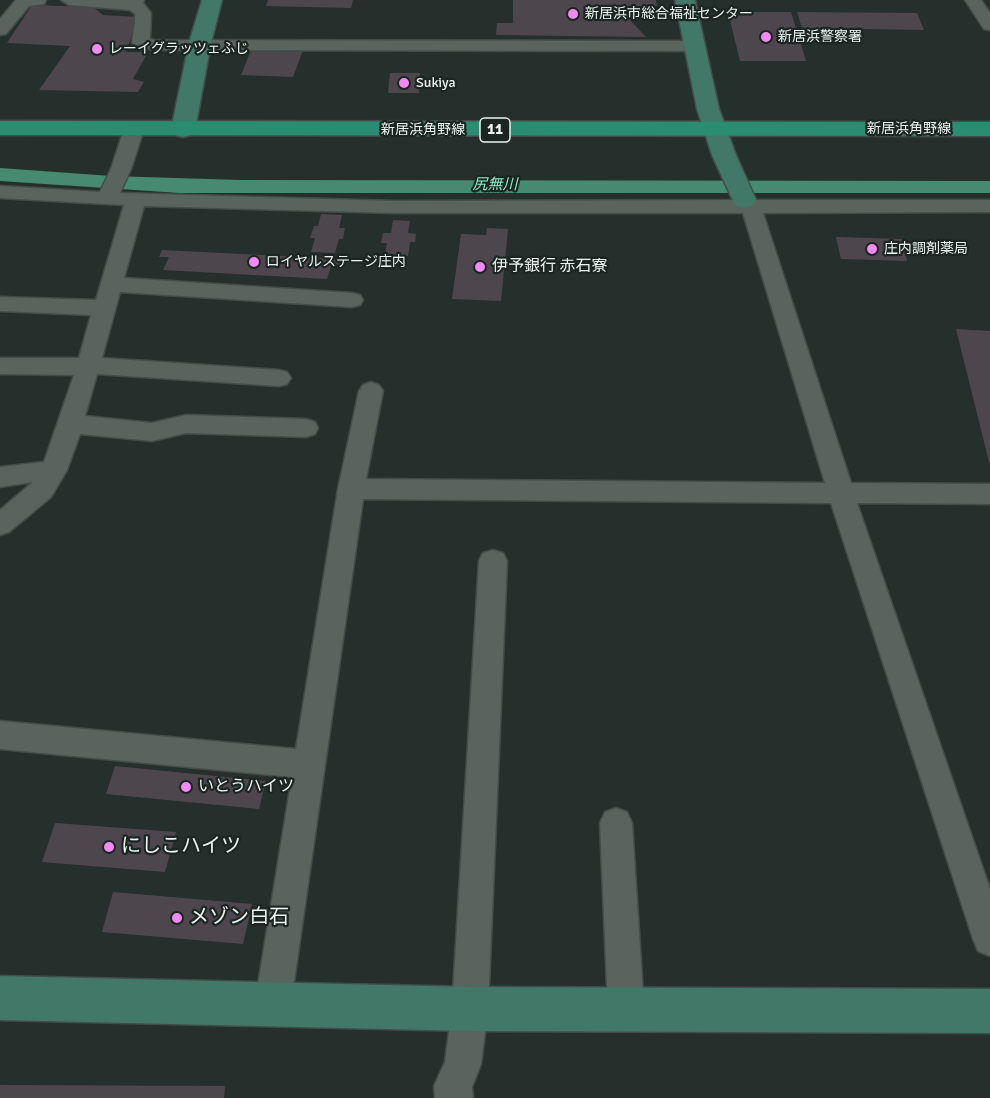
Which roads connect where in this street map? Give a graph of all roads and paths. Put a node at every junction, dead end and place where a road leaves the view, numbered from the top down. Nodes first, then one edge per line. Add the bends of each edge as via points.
1 (38, 0) edge
2 (69, 0) edge
3 (212, 0) edge
4 (685, 0) edge
5 (974, 0) edge
6 (135, 2) edge
7 (990, 25) edge
8 (0, 30) edge
9 (200, 43) junction
10 (695, 46) junction
11 (0, 109) edge
12 (990, 110) edge
13 (711, 119) junction
14 (185, 120) junction
15 (0, 128) edge
16 (134, 129) junction
17 (990, 129) edge
18 (0, 192) edge
19 (108, 196) junction
20 (136, 200) junction
21 (747, 203) junction
22 (990, 206) edge
23 (110, 284) junction
24 (352, 300) dead end
25 (0, 304) edge
26 (104, 308) junction
27 (88, 365) junction
28 (0, 366) edge
29 (279, 378) dead end
30 (371, 391) dead end
31 (71, 424) junction
32 (306, 428) dead end
33 (54, 470) junction
34 (0, 477) edge
35 (351, 489) junction
36 (841, 493) junction
37 (990, 494) edge
38 (0, 525) edge
39 (493, 561) dead end
40 (0, 735) edge
41 (309, 764) junction
42 (616, 823) dead end
43 (990, 939) edge
44 (0, 998) edge
45 (273, 1003) junction
46 (470, 1009) junction
47 (626, 1010) junction
48 (990, 1011) edge
49 (454, 1098) edge

1 - 8 street via 24,1
2 - 6 street via 125,6
3 - 9 street
4 - 10 street
5 - 7 street
6 - 9 street via 143,13 141,42
9 - 10 street
9 - 14 street
10 - 13 street
11 - 14 main road, 新居浜角野線 / 11
12 - 13 main road, 新居浜角野線 / 11
13 - 14 main road, 新居浜角野線 / 11
13 - 17 main road, 新居浜角野線 / 11
13 - 21 street
14 - 16 main road, 新居浜角野線 / 11
15 - 16 main road, 新居浜角野線 / 11
16 - 19 street
18 - 19 street
19 - 20 street
20 - 21 street via 395,207
20 - 23 street
21 - 22 street
21 - 36 street
23 - 24 street
23 - 26 street
25 - 26 street
26 - 27 street
27 - 28 street
27 - 29 street
27 - 31 street
30 - 35 street
31 - 32 street via 152,432 186,424
31 - 33 street
33 - 34 street
33 - 38 street via 42,490
35 - 36 street
35 - 41 street
36 - 37 street
36 - 43 street
39 - 46 street
40 - 41 street
41 - 45 street
42 - 47 street
44 - 45 street
45 - 46 street
46 - 47 street
46 - 49 street via 463,1064 453,1086
47 - 48 street

